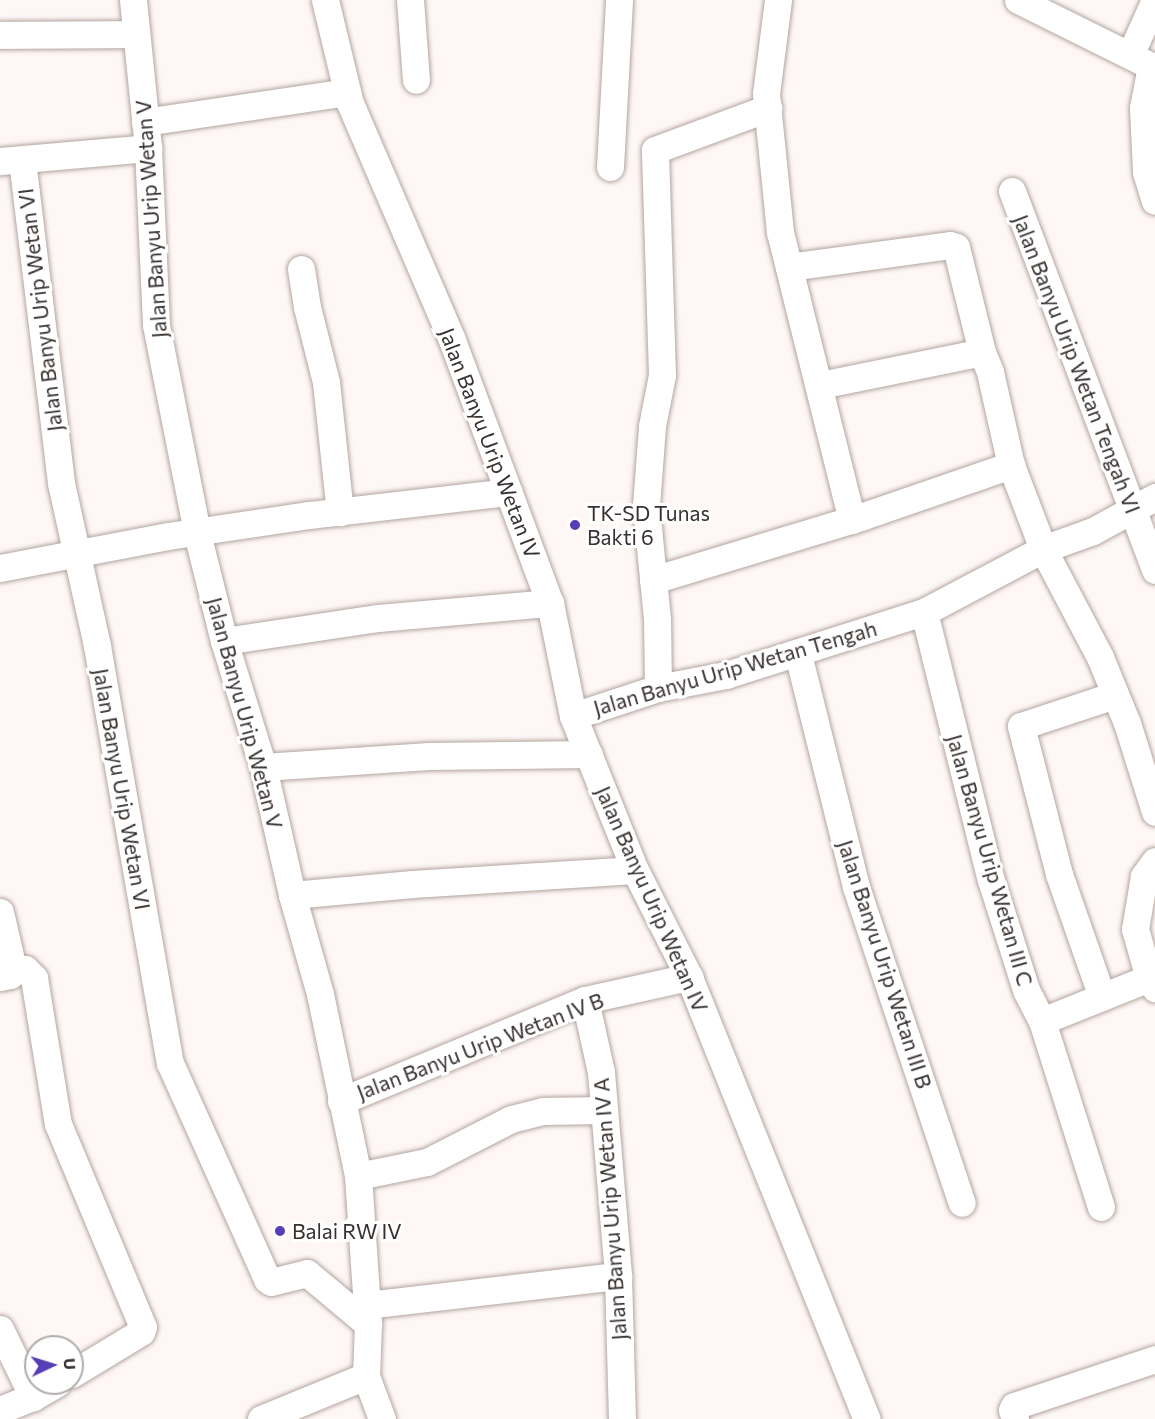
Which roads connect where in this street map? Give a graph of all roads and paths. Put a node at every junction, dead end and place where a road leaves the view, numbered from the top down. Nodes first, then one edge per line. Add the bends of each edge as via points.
1 (133, 0) edge
2 (325, 0) edge
3 (410, 0) edge
4 (619, 0) edge
5 (778, 0) edge
6 (1018, 0) edge
7 (1155, 0) edge
8 (134, 34) junction
9 (0, 35) edge
10 (1145, 63) edge
11 (416, 80) dead end
12 (347, 92) junction
13 (768, 108) junction
14 (146, 135) junction
15 (11, 160) edge
16 (610, 167) dead end
17 (1012, 191) dead end
18 (1155, 201) edge
19 (789, 267) junction
20 (301, 269) dead end
21 (982, 352) junction
22 (820, 385) junction
23 (1011, 465) junction
24 (509, 492) junction
25 (1143, 504) edge
26 (340, 512) junction
27 (852, 520) junction
28 (197, 533) junction
29 (1043, 549) junction
30 (77, 553) junction
31 (0, 568) edge
32 (1155, 570) edge
33 (653, 580) junction
34 (550, 603) junction
35 (924, 612) junction
36 (224, 641) junction
37 (798, 654) junction
38 (658, 688) junction
39 (1116, 695) junction
40 (573, 716) junction
41 (589, 754) junction
42 (263, 767) junction
43 (1155, 812) edge
44 (1155, 861) edge
45 (635, 870) junction
46 (292, 895) junction
47 (0, 912) edge
48 (5, 973) edge
49 (689, 977) junction
50 (1152, 983) edge
51 (1102, 997) junction
52 (585, 1000) junction
53 (1042, 1021) junction
54 (341, 1101) junction
55 (604, 1110) junction
56 (358, 1176) junction
57 (962, 1203) dead end
58 (1101, 1207) dead end
59 (618, 1276) junction
60 (367, 1315) junction
61 (0, 1329) edge
62 (1155, 1359) edge
63 (84, 1367) edge
64 (366, 1376) junction
65 (36, 1395) edge
66 (33, 1397) junction
67 (0, 1410) edge
68 (261, 1419) edge
69 (382, 1419) edge
70 (622, 1419) edge
71 (867, 1419) edge
72 (1015, 1419) edge

1 - 8 street, Jalan Banyu Urip Wetan V
2 - 12 street, Jalan Banyu Urip Wetan IV
3 - 11 street
4 - 16 street
5 - 13 street via 766,94
6 - 10 street
7 - 10 street
8 - 9 street
8 - 14 street, Jalan Banyu Urip Wetan V
10 - 18 street via 1146,172
12 - 14 street
12 - 24 street, Jalan Banyu Urip Wetan IV via 452,340
13 - 19 street via 780,232
13 - 33 street via 655,150 662,375 652,426 646,506
14 - 15 street
14 - 28 street, Jalan Banyu Urip Wetan V via 156,325
15 - 30 street, Jalan Banyu Urip Wetan VI via 61,483
17 - 25 street, Jalan Banyu Urip Wetan Tengah VI
19 - 21 street via 956,247
19 - 22 street
20 - 26 street via 326,382
21 - 22 street
21 - 23 street
22 - 27 street
23 - 27 street
23 - 29 street
24 - 26 street
24 - 34 street, Jalan Banyu Urip Wetan IV
25 - 29 street, Jalan Banyu Urip Wetan Tengah via 1093,531
25 - 32 street, Jalan Banyu Urip Wetan Tengah VI
26 - 28 street
27 - 33 street
28 - 30 street
28 - 36 street, Jalan Banyu Urip Wetan V
29 - 35 street, Jalan Banyu Urip Wetan Tengah
29 - 39 street
30 - 31 street
30 - 60 street, Jalan Banyu Urip Wetan VI via 170,1063 267,1279 271,1282 307,1273
33 - 38 street
34 - 36 street via 378,618
34 - 40 street, Jalan Banyu Urip Wetan IV
35 - 37 street, Jalan Banyu Urip Wetan Tengah
35 - 53 street, Jalan Banyu Urip Wetan III C via 992,880 1026,990
36 - 42 street, Jalan Banyu Urip Wetan V
37 - 38 street, Jalan Banyu Urip Wetan Tengah via 726,675
37 - 57 street, Jalan Banyu Urip Wetan III B via 856,887
38 - 40 street, Jalan Banyu Urip Wetan Tengah
39 - 43 street
39 - 51 street via 1021,726 1059,873
40 - 41 street, Jalan Banyu Urip Wetan IV
41 - 42 street via 429,756
41 - 45 street, Jalan Banyu Urip Wetan IV
42 - 46 street, Jalan Banyu Urip Wetan V
44 - 50 street via 1144,876 1135,929
45 - 46 street
45 - 49 street, Jalan Banyu Urip Wetan IV
46 - 54 street, Jalan Banyu Urip Wetan V via 320,994
47 - 48 street
48 - 63 street via 25,969 34,978 58,1124 143,1327 141,1332
49 - 52 street, Jalan Banyu Urip Wetan IV B
49 - 71 street, Jalan Banyu Urip Wetan IV
50 - 51 street
51 - 53 street
52 - 54 street, Jalan Banyu Urip Wetan IV B
52 - 55 street, Jalan Banyu Urip Wetan IV A via 601,1072
53 - 58 street, Jalan Banyu Urip Wetan III C
54 - 56 street, Jalan Banyu Urip Wetan V
55 - 56 street via 543,1111 511,1119 427,1162
55 - 59 street, Jalan Banyu Urip Wetan IV A
56 - 60 street, Jalan Banyu Urip Wetan V
59 - 60 street
59 - 70 street, Jalan Banyu Urip Wetan IV A
60 - 64 street, Jalan Banyu Urip Wetan V
61 - 66 street
62 - 72 street via 1014,1406
64 - 68 street
64 - 69 street, Jalan Banyu Urip Wetan V
65 - 66 street
66 - 67 street

